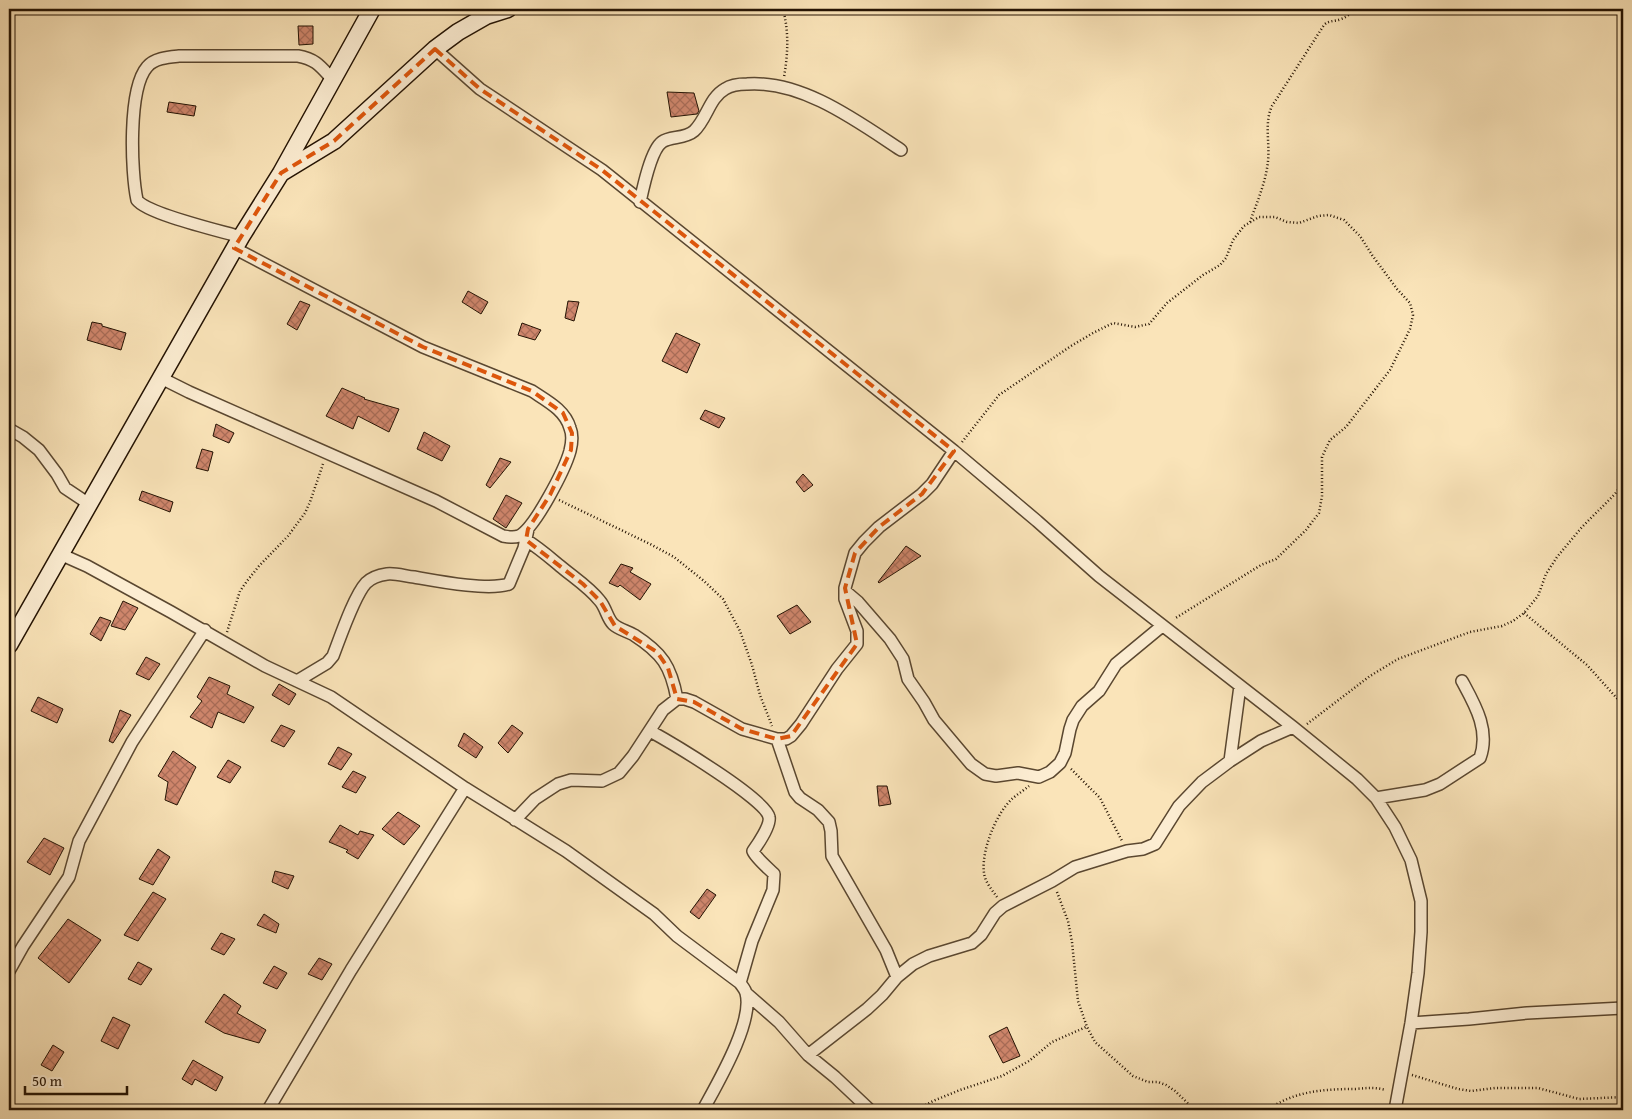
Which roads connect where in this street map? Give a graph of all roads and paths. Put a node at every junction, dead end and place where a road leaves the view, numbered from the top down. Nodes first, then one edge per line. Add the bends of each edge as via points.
1 (372, 9) edge
2 (508, 9) edge
3 (783, 9) edge
4 (1356, 9) edge
5 (435, 49) junction
6 (333, 80) junction
7 (782, 87) junction
8 (901, 150) dead end
9 (281, 173) junction
10 (640, 202) junction
11 (1250, 222) junction
12 (237, 242) junction
13 (161, 378) junction
14 (9, 429) edge
15 (954, 451) junction
16 (327, 453) junction
17 (1623, 483) edge
18 (550, 496) junction
19 (89, 504) junction
20 (527, 535) junction
21 (60, 554) junction
22 (845, 591) junction
23 (1524, 612) junction
24 (1162, 626) junction
25 (205, 630) junction
26 (223, 643) junction
27 (9, 645) edge
28 (297, 681) junction
29 (1462, 681) dead end
30 (1240, 686) junction
31 (676, 699) junction
32 (1623, 705) edge
33 (1295, 729) junction
34 (650, 731) junction
35 (777, 739) junction
36 (1062, 760) junction
37 (1230, 761) junction
38 (1039, 777) junction
39 (465, 788) junction
40 (1376, 798) junction
41 (515, 820) junction
42 (1127, 851) junction
43 (1052, 881) junction
44 (1004, 906) junction
45 (9, 971) edge
46 (897, 977) junction
47 (740, 983) junction
48 (746, 994) junction
49 (1623, 1008) edge
50 (1411, 1023) junction
51 (1087, 1027) junction
52 (808, 1055) junction
53 (1401, 1072) junction
54 (1397, 1093) junction
55 (1623, 1097) edge
56 (268, 1110) edge
57 (703, 1110) edge
58 (870, 1110) edge
59 (916, 1110) edge
60 (1195, 1110) edge
61 (1268, 1110) edge
62 (1395, 1110) edge

1 - 6 main road
2 - 5 main road via 486,16
3 - 7 path via 788,34
4 - 11 path via 1324,25 1272,106 1265,181
5 - 9 main road via 334,141
5 - 10 street via 480,89 602,170
6 - 9 main road
6 - 12 street via 314,61 298,56 164,57 148,65 141,76 132,131 137,200 150,209
7 - 8 street via 843,113
7 - 10 street via 742,84 717,94 701,124 692,133 663,141 658,146 647,171
9 - 12 main road
10 - 15 street
11 - 15 path via 1233,240 1220,265 1167,303 1149,324 1135,327 1113,323 1093,332 1036,369 999,396
11 - 24 path via 1259,217 1275,217 1299,223 1329,214 1344,220 1360,236 1410,303 1413,315 1390,370 1346,427 1330,440 1322,457 1319,513 1306,530 1276,559
12 - 13 main road
12 - 18 street via 423,347 532,391 563,413 570,426 572,441 566,464
13 - 16 street
13 - 19 main road
14 - 19 street via 38,450 65,488
15 - 22 street via 932,484 864,542 856,553
15 - 24 street
16 - 20 street via 436,501 504,536
16 - 26 path via 305,513 240,591
17 - 23 path via 1557,557 1538,596
18 - 20 street
18 - 35 path via 674,557 723,599 740,631
19 - 21 main road
20 - 28 street via 509,584 504,586 448,583 389,574 368,581 333,656
20 - 31 street via 600,601 615,626 657,652 668,668
21 - 25 street
21 - 27 main road
22 - 35 street via 857,631 857,644 791,736
22 - 38 street via 890,639 903,659 908,679 934,720 971,764 985,774 1018,773
23 - 32 path via 1587,665
23 - 33 path via 1502,626 1462,635 1398,659 1370,676 1312,721
24 - 30 street
24 - 36 street via 1116,664 1100,691 1082,706 1073,720
25 - 26 street
25 - 45 street via 132,742 79,841 70,877
26 - 28 street
28 - 39 street via 331,697
29 - 40 street via 1482,726 1480,758 1425,790
30 - 33 street
30 - 37 street
31 - 34 street via 662,710
31 - 35 street via 694,702 742,728
33 - 37 street via 1261,741
33 - 40 street
34 - 41 street via 614,776 602,781 571,780 558,784 535,799
34 - 47 street via 723,776 768,812 768,825 753,851 774,874 773,890 752,941
35 - 46 street via 795,792 829,822 832,856 886,950
36 - 38 street via 1050,772
36 - 42 path via 1100,798
37 - 42 street via 1202,782 1179,806 1155,844
38 - 44 path via 1012,799 999,815 986,849 986,881
39 - 41 street
39 - 56 street
40 - 50 street via 1411,860 1421,900 1418,973
41 - 47 street via 566,851 647,909
42 - 43 street via 1075,867
43 - 44 street
43 - 51 path via 1068,921 1078,1001
44 - 46 street via 972,943 929,956
46 - 52 street via 867,1009
47 - 48 street
48 - 52 street via 780,1022
48 - 57 street via 744,1024
49 - 50 street via 1526,1012
50 - 53 street
51 - 59 path via 1052,1042 1029,1061 1002,1076
51 - 60 path via 1095,1042 1133,1076 1166,1085
52 - 58 street
53 - 54 street
53 - 55 path via 1471,1091 1538,1088 1579,1099
54 - 61 path via 1373,1087 1336,1088 1304,1093 1278,1102
54 - 62 street

